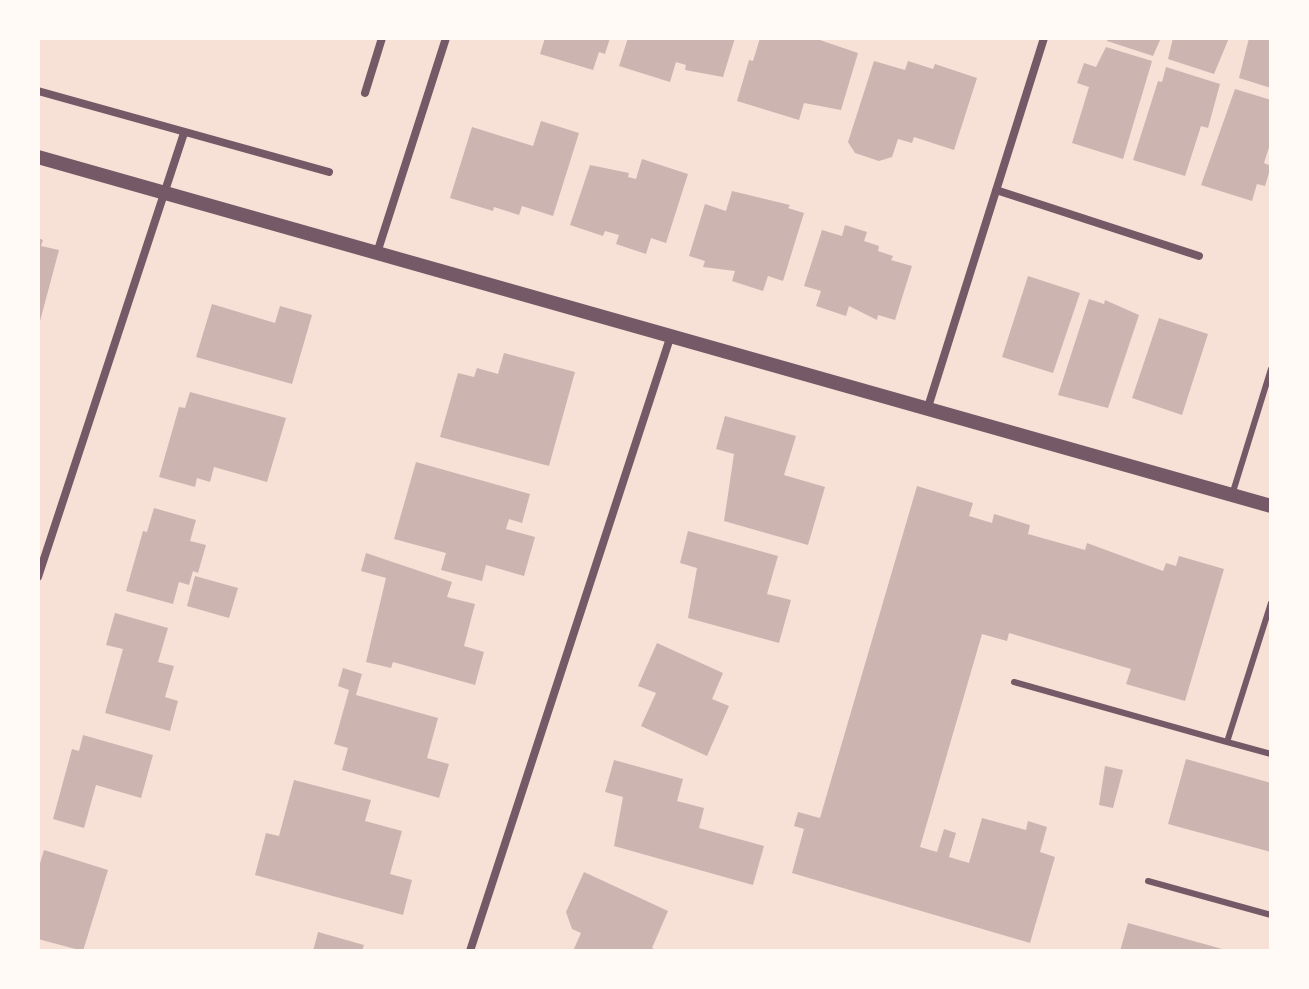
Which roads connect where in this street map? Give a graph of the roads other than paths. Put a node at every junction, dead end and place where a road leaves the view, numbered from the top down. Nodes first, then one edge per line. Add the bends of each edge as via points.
1 (382, 38) edge
2 (446, 38) edge
3 (1044, 38) edge
4 (38, 91) edge
5 (365, 93) dead end
6 (184, 133) junction
7 (38, 157) edge
8 (329, 172) dead end
9 (996, 190) junction
10 (165, 193) junction
11 (377, 253) junction
12 (1199, 256) dead end
13 (672, 335) junction
14 (1271, 369) edge
15 (928, 407) junction
16 (1232, 495) junction
17 (1271, 506) edge
18 (38, 577) edge
19 (1271, 603) edge
20 (1014, 682) dead end
21 (1227, 742) junction
22 (1271, 754) edge
23 (1148, 881) dead end
24 (1271, 915) edge
25 (470, 951) edge

1 - 5 street
2 - 11 street
3 - 9 street
4 - 6 street
6 - 8 street
6 - 10 street
7 - 10 street
9 - 12 street
9 - 15 street
10 - 11 street
10 - 18 street
11 - 13 street
13 - 15 street
13 - 25 street
14 - 16 lane
15 - 16 street
16 - 17 street
19 - 21 lane
20 - 21 lane
21 - 22 lane
23 - 24 lane

